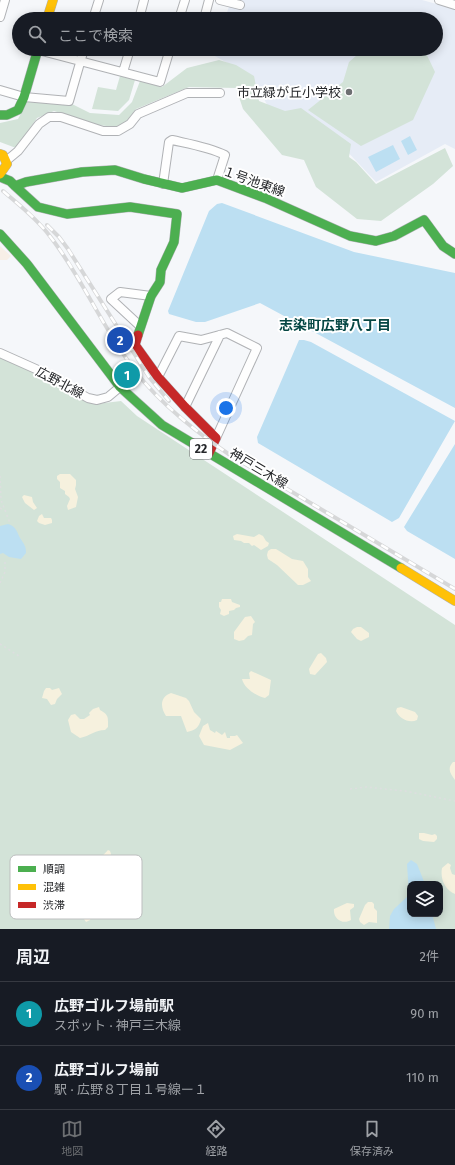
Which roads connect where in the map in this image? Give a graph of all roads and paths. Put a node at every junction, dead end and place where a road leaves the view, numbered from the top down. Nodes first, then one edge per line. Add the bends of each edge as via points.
1 (5, 0) edge
2 (53, 0) edge
3 (99, 0) edge
4 (144, 0) edge
5 (185, 0) edge
6 (209, 0) edge
7 (220, 0) edge
8 (439, 0) edge
9 (240, 5) dead end
10 (455, 5) edge
11 (49, 12) edge
12 (95, 12) edge
13 (141, 12) edge
14 (181, 12) edge
15 (206, 12) edge
16 (0, 17) edge
17 (36, 56) edge
18 (63, 56) edge
19 (82, 56) edge
20 (128, 56) edge
21 (168, 56) edge
22 (81, 61) junction
23 (123, 72) junction
24 (0, 90) edge
25 (220, 93) dead end
26 (24, 97) junction
27 (0, 115) edge
28 (0, 154) edge
29 (6, 161) junction
30 (0, 176) edge
31 (217, 180) junction
32 (163, 184) junction
33 (15, 186) junction
34 (0, 234) edge
35 (455, 254) edge
36 (151, 296) junction
37 (140, 326) junction
38 (220, 335) junction
39 (0, 353) edge
40 (158, 377) junction
41 (120, 387) junction
42 (185, 407) junction
43 (216, 438) junction
44 (209, 453) junction
45 (0, 476) edge
46 (0, 508) edge
47 (6, 511) junction
48 (10, 523) dead end
49 (5, 559) dead end
50 (0, 583) edge
51 (455, 601) edge
52 (0, 644) edge
53 (19, 656) dead end
54 (350, 790) dead end
55 (455, 801) edge

1 - 16 street
2 - 11 street
3 - 12 street
4 - 13 street
5 - 14 street
6 - 15 street
7 - 9 street
8 - 10 street
17 - 26 street
18 - 22 street
19 - 22 street
20 - 23 street
21 - 23 street via 160,82
22 - 23 street
22 - 26 street via 69,101
24 - 26 street
25 - 29 street via 187,93 138,114 130,124 118,131 103,130 61,117 49,117 39,124 18,151
26 - 27 street via 18,110
28 - 29 street
29 - 30 street via 7,164
30 - 33 street
31 - 32 street, １号池東線 via 182,188
31 - 32 street via 225,155 213,149 172,140 169,142
31 - 35 street, １号池東線 via 265,198 350,236 376,241 394,236 424,220 443,246
32 - 33 street, １号池東線 via 115,170 82,172
33 - 36 street via 38,207 67,214 130,207 177,214 174,242 161,270 160,282
34 - 41 street, 神戸三木線 / 22 via 27,264
36 - 37 street
36 - 37 street via 120,292 111,299
37 - 40 street via 135,346
38 - 40 street via 202,340 179,336
38 - 42 street
38 - 43 street via 227,333 256,348
39 - 41 street, 広野北線 via 38,370 88,398 97,400 108,397
40 - 42 street
41 - 44 street, 神戸三木線 / 22 via 162,425
42 - 43 street
43 - 44 street
44 - 51 street, 神戸三木線 / 22
45 - 47 path via 1,496
46 - 47 path
47 - 48 path
49 - 50 path via 5,572
52 - 53 path
54 - 55 path via 366,787 405,791

